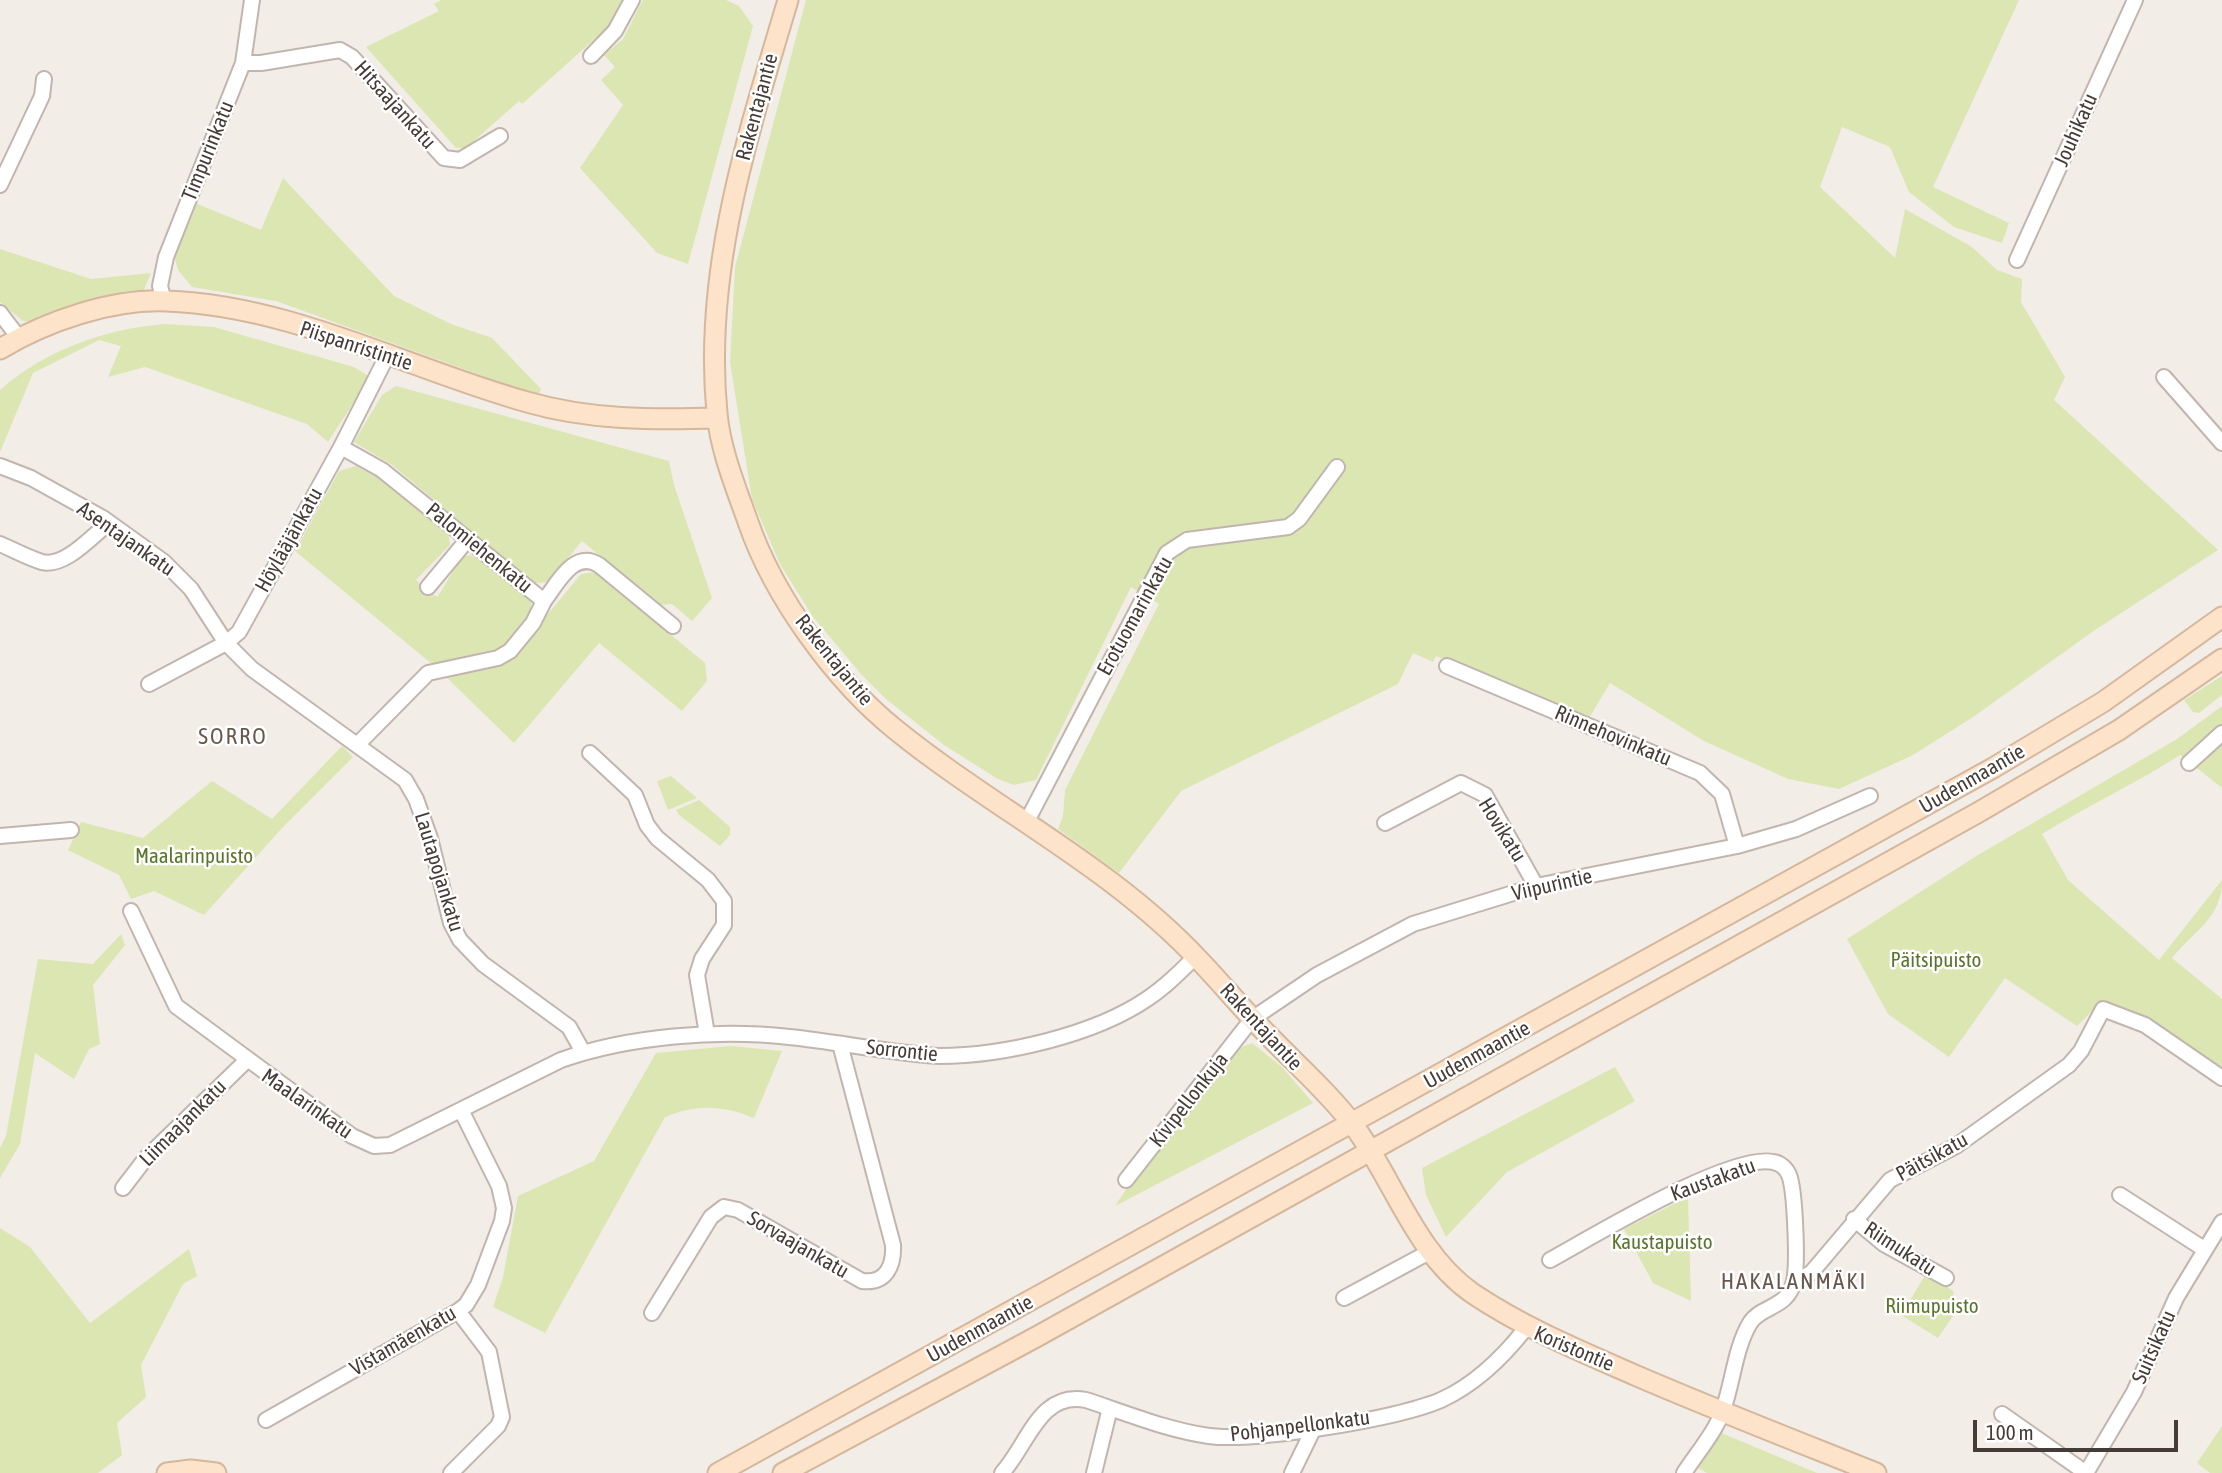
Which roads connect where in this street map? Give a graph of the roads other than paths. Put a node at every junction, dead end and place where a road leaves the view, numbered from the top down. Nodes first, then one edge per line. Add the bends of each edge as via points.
1 (252, 0) edge
2 (632, 0) edge
3 (2135, 0) edge
4 (783, 1) edge
5 (591, 56) dead end
6 (243, 63) junction
7 (44, 79) dead end
8 (500, 135) dead end
9 (0, 185) edge
10 (2017, 260) dead end
11 (164, 301) junction
12 (0, 313) edge
13 (19, 338) junction
14 (0, 349) edge
15 (387, 356) junction
16 (2164, 377) dead end
17 (717, 418) junction
18 (2222, 443) edge
19 (341, 447) junction
20 (0, 466) edge
21 (1337, 467) dead end
22 (109, 523) junction
23 (467, 539) junction
24 (0, 544) edge
25 (428, 587) dead end
26 (544, 601) junction
27 (2222, 617) edge
28 (673, 626) dead end
29 (226, 643) junction
30 (2222, 659) edge
31 (1447, 666) dead end
32 (149, 684) dead end
33 (2222, 733) edge
34 (358, 744) junction
35 (590, 753) dead end
36 (2189, 763) dead end
37 (1870, 796) dead end
38 (1027, 821) junction
39 (1385, 823) dead end
40 (71, 830) dead end
41 (0, 836) edge
42 (1737, 846) junction
43 (1536, 886) junction
44 (131, 911) dead end
45 (1196, 957) junction
46 (1252, 1019) junction
47 (708, 1034) junction
48 (840, 1044) junction
49 (583, 1052) junction
50 (246, 1060) junction
51 (2222, 1078) edge
52 (461, 1110) junction
53 (1352, 1123) junction
54 (1370, 1150) junction
55 (1126, 1180) dead end
56 (123, 1188) dead end
57 (2120, 1195) dead end
58 (1854, 1219) junction
59 (2222, 1222) edge
60 (2204, 1249) junction
61 (1431, 1251) junction
62 (1550, 1259) dead end
63 (1946, 1278) dead end
64 (1794, 1282) junction
65 (1344, 1298) dead end
66 (458, 1311) junction
67 (652, 1313) dead end
68 (1526, 1328) junction
69 (1110, 1408) junction
70 (1723, 1413) junction
71 (2002, 1414) dead end
72 (266, 1420) dead end
73 (1314, 1428) junction
74 (167, 1473) edge
75 (216, 1473) edge
76 (451, 1473) edge
77 (719, 1473) edge
78 (783, 1473) edge
79 (1002, 1473) edge
80 (1094, 1473) edge
81 (1292, 1473) edge
82 (1684, 1473) edge
83 (1876, 1473) edge
84 (2086, 1473) edge

1 - 6 street, Timpurinkatu
2 - 5 street via 615,31
3 - 10 street, Jouhikatu
4 - 17 main road, Rakentajantie via 720,258 715,312
6 - 8 street, Hitsaajankatu via 340,50 352,57 444,158 460,160
6 - 11 street, Timpurinkatu via 166,257 160,286
7 - 9 street via 42,96
11 - 13 main road, Piispanristintie via 65,320
11 - 15 main road, Piispanristintie via 242,311
12 - 13 street
13 - 14 main road, Piispanristintie
15 - 17 main road, Piispanristintie via 552,408 634,419
15 - 19 street, Höylääjänkatu
16 - 18 street
17 - 38 main road, Rakentajantie via 750,527 798,620 894,728
19 - 23 street, Palomiehenkatu via 382,470
19 - 29 street, Höylääjänkatu via 239,632
20 - 22 street, Asentajankatu via 31,478
21 - 38 street, Erotuomarinkatu via 1288,527 1194,538 1167,553
22 - 24 street via 53,562 42,562
22 - 29 street, Asentajankatu via 183,579
23 - 25 street
23 - 26 street, Palomiehenkatu
26 - 28 street, Palomiehenkatu via 575,564 588,561 599,565
26 - 34 street via 533,623 510,650 498,658 428,673
27 - 53 main road, Uudenmaantie via 2103,702 1993,768
29 - 32 street, Höylääjänkatu
29 - 34 street, Lautapojankatu via 265,680
30 - 54 main road, Uudenmaantie via 2119,730 1979,812
31 - 42 street, Rinnehovinkatu via 1700,773 1722,794
33 - 36 street
34 - 49 street, Lautapojankatu via 412,789 460,940 504,981 560,1018
35 - 47 street via 635,795 657,838 708,880 724,901 724,925 697,975
37 - 42 street, Viipurintie via 1796,829
38 - 45 main road, Rakentajantie via 1105,876
39 - 43 street, Hovikatu via 1461,783 1485,795
40 - 41 street
42 - 43 street, Viipurintie
43 - 46 street, Viipurintie via 1413,924 1317,975
44 - 50 street, Maalarinkatu via 173,1004
45 - 46 main road, Rakentajantie
45 - 48 street, Sorrontie via 1146,999 1111,1019 1016,1047 939,1056
46 - 53 main road, Rakentajantie
46 - 55 street, Kivipellonkuja
47 - 48 street, Sorrontie via 776,1035
47 - 49 street, Sorrontie
48 - 67 street, Sorvaajankatu via 893,1245 890,1269 872,1283 862,1282 738,1210 724,1207 711,1217
49 - 52 street, Maalarinkatu
50 - 52 street, Maalarinkatu via 352,1136 374,1146 390,1145
50 - 56 street, Liimaajankatu via 146,1158
51 - 58 street, Päitsikatu via 2145,1025 2103,1009 2081,1051 2058,1074 1956,1146 1890,1180
52 - 66 street, Vistamäenkatu via 499,1186 504,1208 478,1285
53 - 54 main road, Koristontie
53 - 77 main road, Uudenmaantie
54 - 61 main road, Koristontie
54 - 78 main road, Uudenmaantie
57 - 60 street
58 - 63 street, Riimukatu via 1884,1244
58 - 64 street, Päitsikatu via 1811,1273
59 - 60 street, Suitsikatu
60 - 84 street, Suitsikatu via 2163,1323 2134,1392
61 - 65 street
61 - 68 main road, Koristontie via 1466,1288
62 - 64 street, Kaustakatu via 1689,1185 1737,1168 1774,1162 1787,1170 1792,1184
64 - 70 street via 1776,1307 1748,1325
66 - 72 street, Vistamäenkatu
66 - 76 street via 489,1352 502,1417
68 - 70 main road, Koristontie
68 - 73 street, Pohjanpellonkatu via 1502,1356 1442,1399
69 - 73 street, Pohjanpellonkatu via 1212,1437
69 - 79 street, Pohjanpellonkatu via 1076,1398 1055,1403 1037,1420
69 - 80 street
70 - 82 street
70 - 83 main road, Koristontie
71 - 84 street
73 - 81 street
74 - 75 main road

